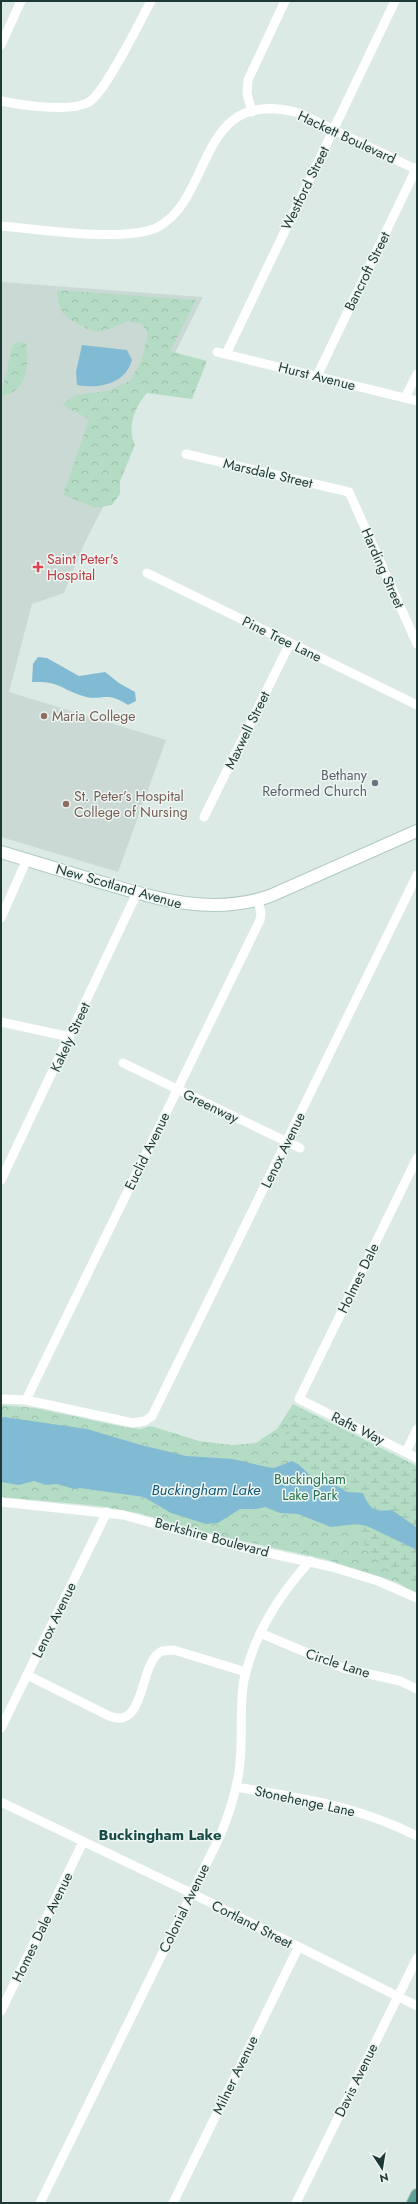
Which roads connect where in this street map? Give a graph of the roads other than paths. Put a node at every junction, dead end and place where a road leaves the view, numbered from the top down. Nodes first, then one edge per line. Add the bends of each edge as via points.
1 (21, 1) edge
2 (151, 1) edge
3 (285, 1) edge
4 (395, 1) edge
5 (1, 45) edge
6 (1, 101) edge
7 (252, 112) junction
8 (333, 130) junction
9 (417, 169) edge
10 (1, 226) edge
11 (222, 353) joint
12 (417, 374) edge
13 (317, 376) junction
14 (405, 398) junction
15 (417, 401) edge
16 (186, 454) dead end
17 (350, 492) joint
18 (147, 573) dead end
19 (290, 642) junction
20 (417, 644) edge
21 (417, 705) edge
22 (204, 817) dead end
23 (417, 831) edge
24 (1, 852) edge
25 (27, 859) junction
26 (417, 876) edge
27 (137, 893) junction
28 (258, 900) junction
29 (1, 918) edge
30 (1, 1022) edge
31 (70, 1037) junction
32 (123, 1063) dead end
33 (177, 1089) junction
34 (287, 1142) junction
35 (300, 1148) dead end
36 (417, 1158) edge
37 (5, 1160) edge
38 (1, 1180) edge
39 (1, 1399) edge
40 (298, 1399) joint
41 (26, 1400) junction
42 (417, 1429) edge
43 (406, 1452) junction
44 (417, 1458) edge
45 (1, 1502) edge
46 (107, 1512) junction
47 (310, 1561) junction
48 (417, 1598) edge
49 (260, 1633) junction
50 (246, 1672) junction
51 (27, 1674) junction
52 (417, 1689) edge
53 (1, 1728) edge
54 (236, 1787) junction
55 (1, 1802) edge
56 (417, 1836) edge
57 (83, 1842) junction
58 (191, 1893) junction
59 (298, 1948) junction
60 (417, 1958) edge
61 (397, 1996) junction
62 (417, 2006) edge
63 (1, 2011) edge
64 (417, 2195) edge
65 (40, 2203) edge
66 (173, 2203) edge
67 (296, 2203) edge
68 (413, 2203) edge

1 - 5 street
2 - 6 street via 101,90 89,102 81,106 68,107
3 - 7 street via 248,80 247,94
4 - 8 street, Westford Street
7 - 8 street, Hackett Boulevard via 272,109 292,111
7 - 10 street, Hackett Boulevard via 230,124 218,136 178,210 152,230 126,235
8 - 9 street, Hackett Boulevard
8 - 11 street, Westford Street
9 - 13 street, Bancroft Street
11 - 13 street, Hurst Avenue
12 - 14 street
13 - 14 street, Hurst Avenue
14 - 15 street, Hurst Avenue
16 - 17 street, Marsdale Street
17 - 20 street, Harding Street
18 - 19 street, Pine Tree Lane
19 - 21 street, Pine Tree Lane
19 - 22 street, Maxwell Street
23 - 28 street, New Scotland Avenue
24 - 25 street, New Scotland Avenue
25 - 27 street, New Scotland Avenue
25 - 29 street
26 - 34 street, Lenox Avenue
27 - 28 street, New Scotland Avenue via 169,902 199,906 223,906
27 - 31 street, Kakely Street
28 - 33 street, Euclid Avenue via 260,920
30 - 31 street
31 - 37 street, Kakely Street
32 - 33 street, Greenway
33 - 34 street, Greenway
33 - 41 street, Euclid Avenue
34 - 35 street, Greenway
34 - 41 street, Lenox Avenue via 155,1412 145,1421 138,1423
36 - 40 street, Holmes Dale
37 - 38 street, Kakely Street
39 - 41 street
40 - 43 street, Rafts Way
42 - 43 street
43 - 44 street, Rafts Way
45 - 46 street, Berkshire Boulevard
46 - 47 street, Berkshire Boulevard via 147,1520 241,1547
46 - 51 street, Lenox Avenue
47 - 48 street, Berkshire Boulevard via 378,1580
47 - 49 street, Colonial Avenue via 278,1600
49 - 50 street, Colonial Avenue
49 - 52 street, Circle Lane via 343,1668 400,1682
50 - 51 street via 174,1650 162,1651 151,1661 135,1708 128,1715 119,1718 110,1716
50 - 54 street, Colonial Avenue
51 - 53 street, Lenox Avenue
54 - 56 street, Stonehenge Lane via 341,1806 387,1822
54 - 58 street, Colonial Avenue via 220,1836
55 - 57 street, Cortland Street
57 - 58 street, Cortland Street
57 - 63 street, Homes Dale Avenue
58 - 59 street, Cortland Street
58 - 65 street, Colonial Avenue
59 - 61 street, Cortland Street
59 - 66 street, Milner Avenue
60 - 61 street, Davis Avenue
61 - 62 street, Cortland Street
61 - 67 street, Davis Avenue
64 - 68 main road

